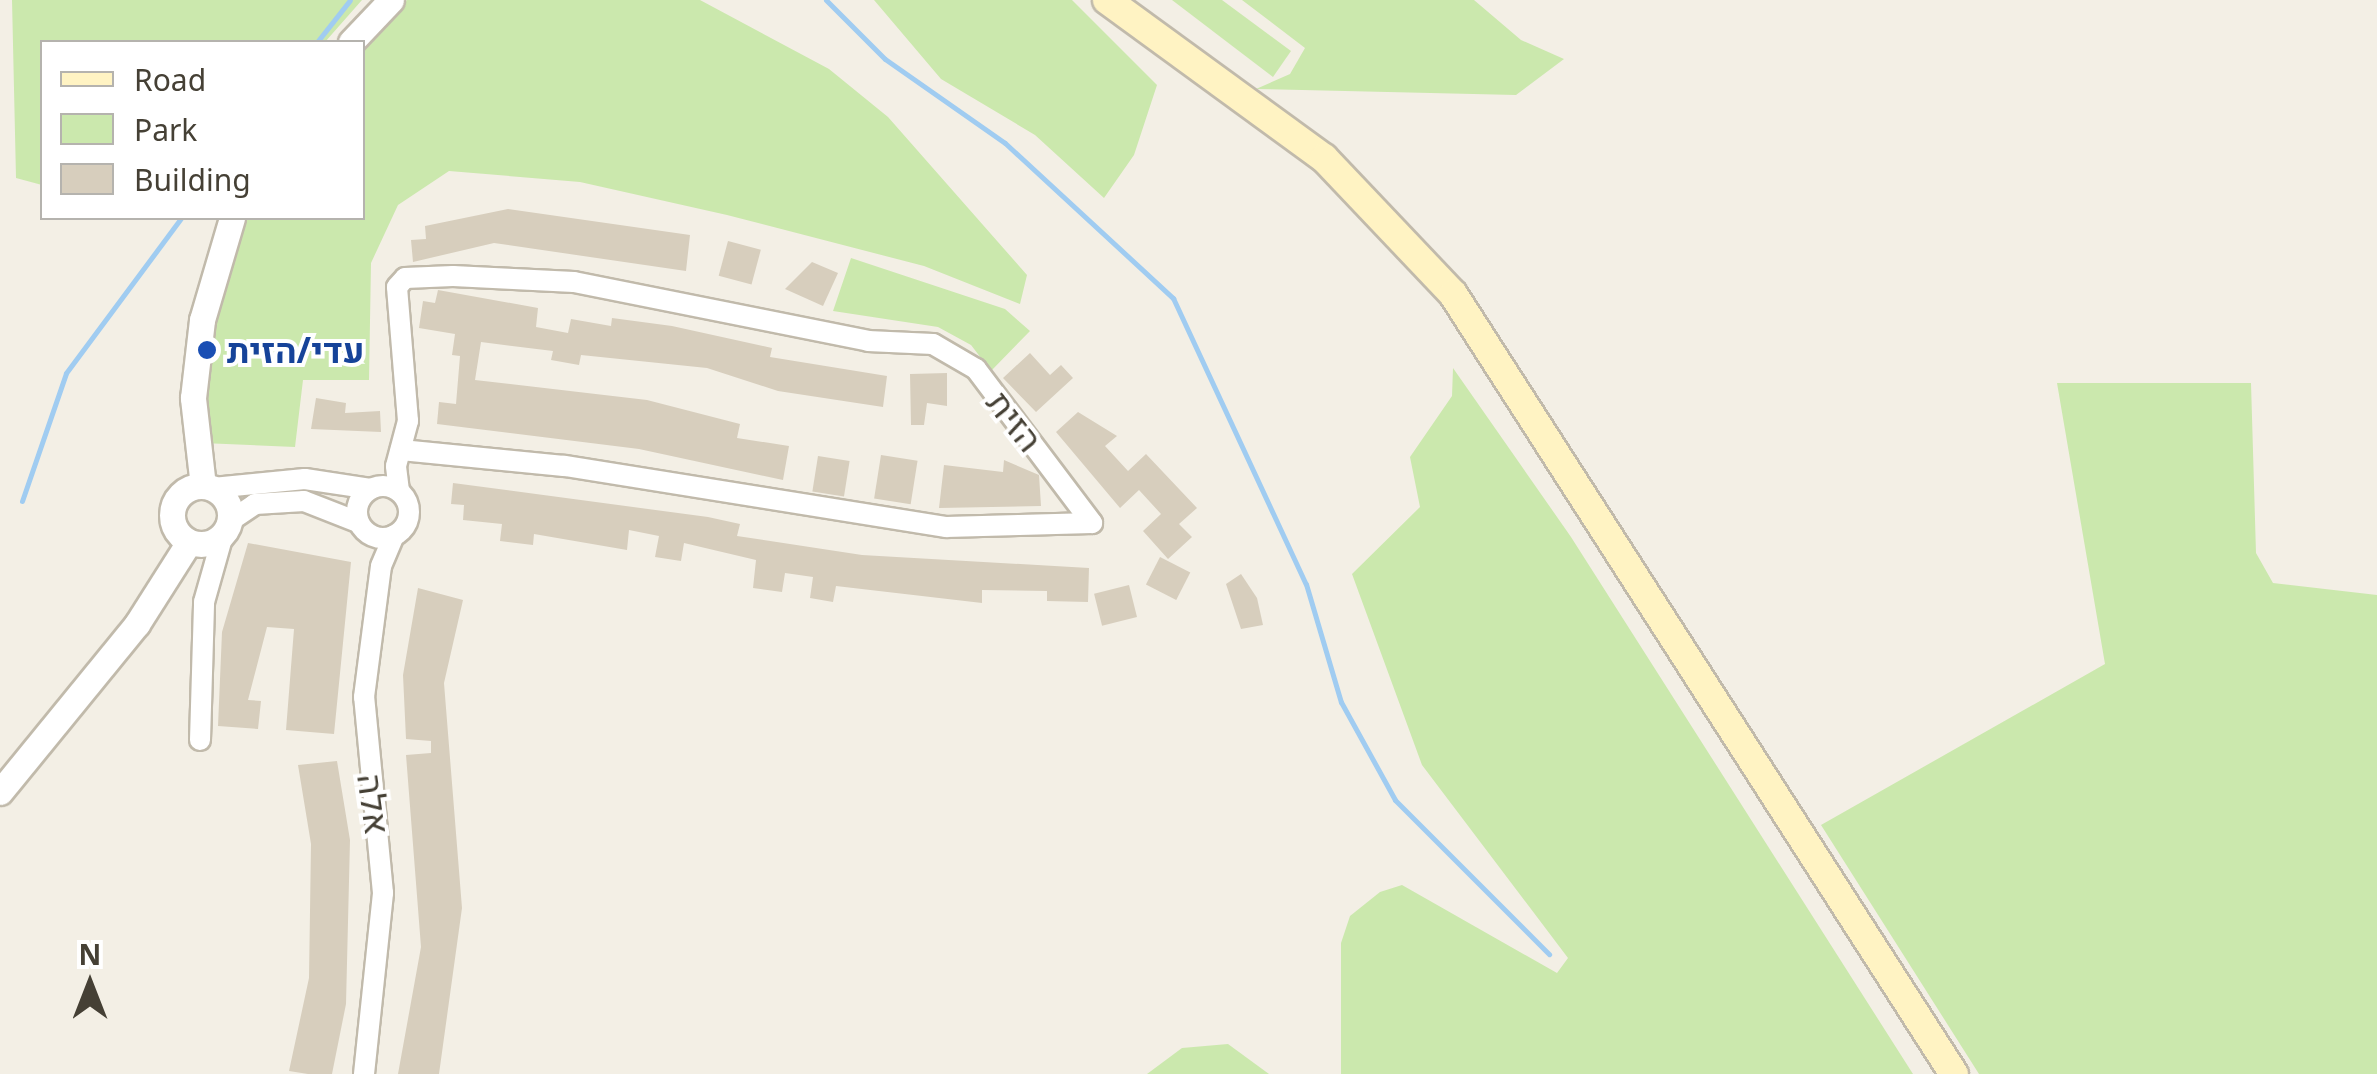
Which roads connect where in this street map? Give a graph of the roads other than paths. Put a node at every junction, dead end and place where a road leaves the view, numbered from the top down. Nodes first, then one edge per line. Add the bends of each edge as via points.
1 (390, 0) edge
2 (1107, 0) edge
3 (353, 40) edge
4 (231, 220) edge
5 (401, 450) junction
6 (208, 487) junction
7 (370, 489) junction
8 (399, 492) junction
9 (358, 522) junction
10 (226, 528) junction
11 (394, 536) junction
12 (189, 542) junction
13 (200, 740) dead end
14 (0, 792) edge
15 (364, 1074) edge
16 (1954, 1074) edge

1 - 3 street
2 - 16 main road via 1324,158 1452,294
4 - 6 street via 206,301 193,398
5 - 5 street, הזית via 408,421 394,303 404,278 574,282 958,354 1092,523 946,528 564,466
5 - 8 street, הזית
6 - 7 street via 305,479
6 - 10 street
6 - 12 street via 173,504 175,530
7 - 8 street
7 - 9 street
8 - 11 street via 409,515
9 - 10 street via 304,501 255,504
9 - 11 street via 369,535
10 - 12 street
10 - 13 street via 204,602
11 - 15 street, אלה via 366,669 383,894
12 - 14 street via 137,624

